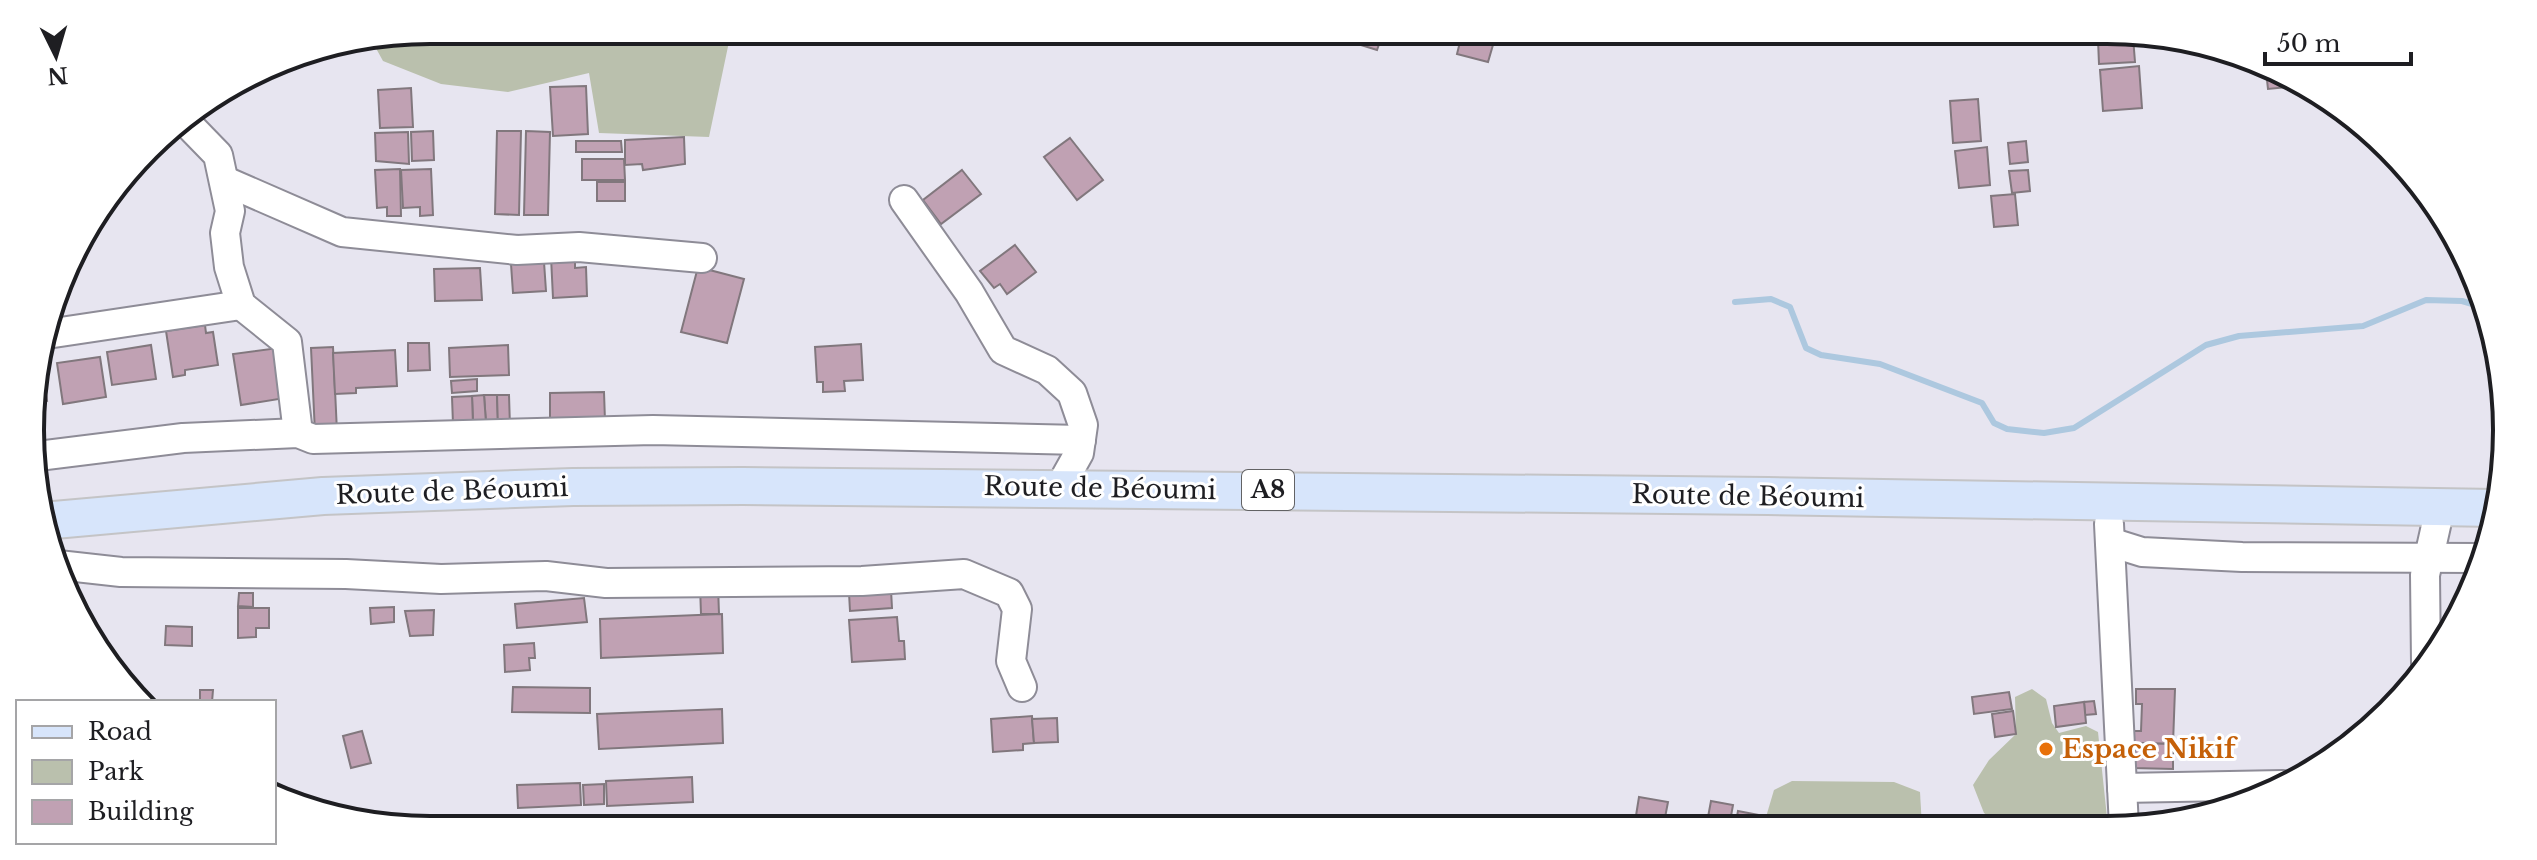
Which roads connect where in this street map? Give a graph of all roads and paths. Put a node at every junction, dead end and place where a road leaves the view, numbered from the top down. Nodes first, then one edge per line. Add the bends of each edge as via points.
1 (191, 127) edge
2 (225, 181) junction
3 (904, 200) dead end
4 (702, 258) dead end
5 (241, 305) junction
6 (56, 333) edge
7 (298, 433) junction
8 (1081, 440) junction
9 (45, 455) edge
10 (1060, 487) junction
11 (2108, 502) junction
12 (2440, 508) junction
13 (2485, 508) edge
14 (55, 520) edge
15 (2110, 542) junction
16 (2429, 556) junction
17 (2472, 558) edge
18 (69, 566) edge
19 (2426, 647) edge
20 (1022, 687) dead end
21 (2258, 785) edge
22 (2122, 788) junction
23 (2123, 815) edge

1 - 2 street via 218,155
2 - 4 street via 342,232 517,250 579,247
2 - 5 street via 229,267
3 - 8 street via 1003,350 1047,370 1072,393 1083,425
5 - 6 street
5 - 7 street via 287,342
7 - 8 street via 313,439 653,430
7 - 9 street via 183,438
8 - 10 street
10 - 11 main road, Route de Béoumi / A8
10 - 14 main road, Route de Béoumi / A8 via 573,487 323,496
11 - 12 main road, Route de Béoumi / A8
11 - 15 street
12 - 13 main road, Route de Béoumi / A8
12 - 16 street
15 - 16 street via 2142,552 2228,556
15 - 22 street
16 - 17 street
16 - 19 street
18 - 20 street via 121,572 441,579 546,576 606,583 862,581 964,574 1009,593 1017,609 1011,661
21 - 22 street
22 - 23 street

